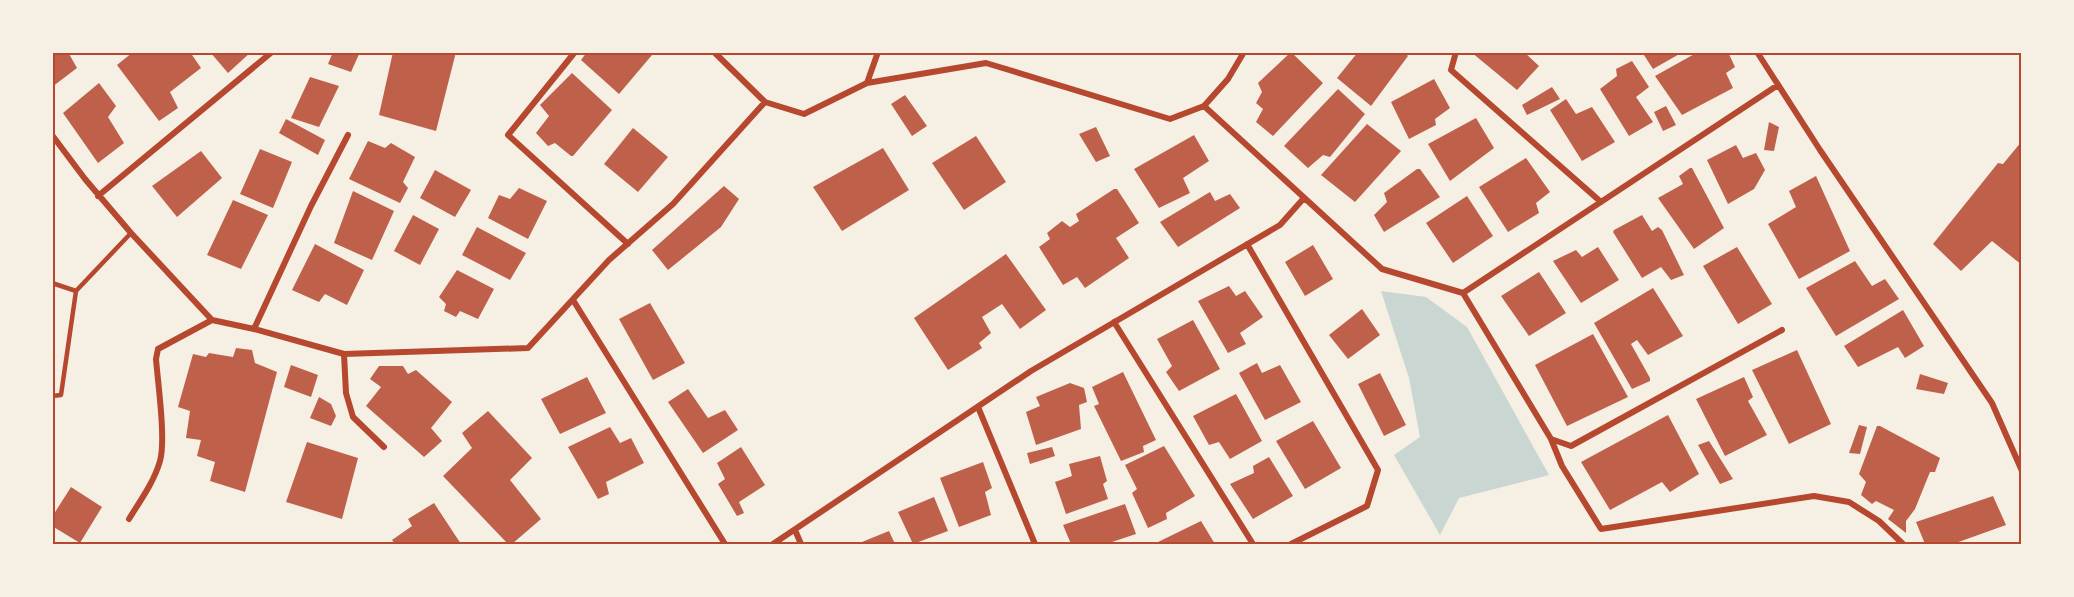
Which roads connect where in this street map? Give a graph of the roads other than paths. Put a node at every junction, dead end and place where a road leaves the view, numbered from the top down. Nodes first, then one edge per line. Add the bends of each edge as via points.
1 (272, 52) edge
2 (575, 52) edge
3 (714, 52) edge
4 (878, 52) edge
5 (1244, 52) edge
6 (1456, 52) edge
7 (1757, 52) edge
8 (867, 84) junction
9 (1778, 86) junction
10 (765, 102) junction
11 (1204, 106) junction
12 (52, 135) edge
13 (348, 135) dead end
14 (98, 196) junction
15 (1304, 198) junction
16 (1600, 202) junction
17 (131, 233) junction
18 (628, 244) junction
19 (1247, 244) junction
20 (52, 283) edge
21 (76, 291) junction
22 (1463, 293) junction
23 (573, 300) junction
24 (212, 320) junction
25 (1114, 322) junction
26 (254, 329) junction
27 (1782, 330) dead end
28 (344, 354) junction
29 (52, 396) edge
30 (978, 407) junction
31 (1551, 439) junction
32 (384, 447) dead end
33 (2022, 471) edge
34 (129, 519) dead end
35 (795, 530) junction
36 (725, 544) edge
37 (773, 544) edge
38 (801, 544) edge
39 (1035, 544) edge
40 (1253, 544) edge
41 (1291, 544) edge
42 (1903, 544) edge

1 - 14 street
2 - 18 street via 508,135
3 - 10 street
4 - 8 street
5 - 11 street via 1228,79
6 - 16 street via 1451,70
7 - 9 street
8 - 10 street via 804,114
8 - 11 street via 986,63 1170,119
9 - 16 street
9 - 33 street via 1992,403
10 - 18 street via 673,204
11 - 15 street
12 - 14 street
13 - 26 street
14 - 17 street
15 - 19 street via 1280,225
15 - 22 street via 1382,269
16 - 22 street
17 - 21 lane
17 - 24 street
18 - 23 street
19 - 25 street
19 - 41 street via 1378,470 1367,506
20 - 21 lane
21 - 29 lane via 61,395
22 - 31 street
23 - 28 street via 528,348
23 - 36 street
24 - 26 street
24 - 34 street via 158,349 160,461
25 - 30 street
25 - 40 street
26 - 28 street
27 - 31 street via 1571,446
28 - 32 street via 346,393 353,417
30 - 35 street
30 - 39 street
31 - 42 street via 1562,466 1601,528 1814,496 1849,502 1879,521
35 - 37 street
35 - 38 street

